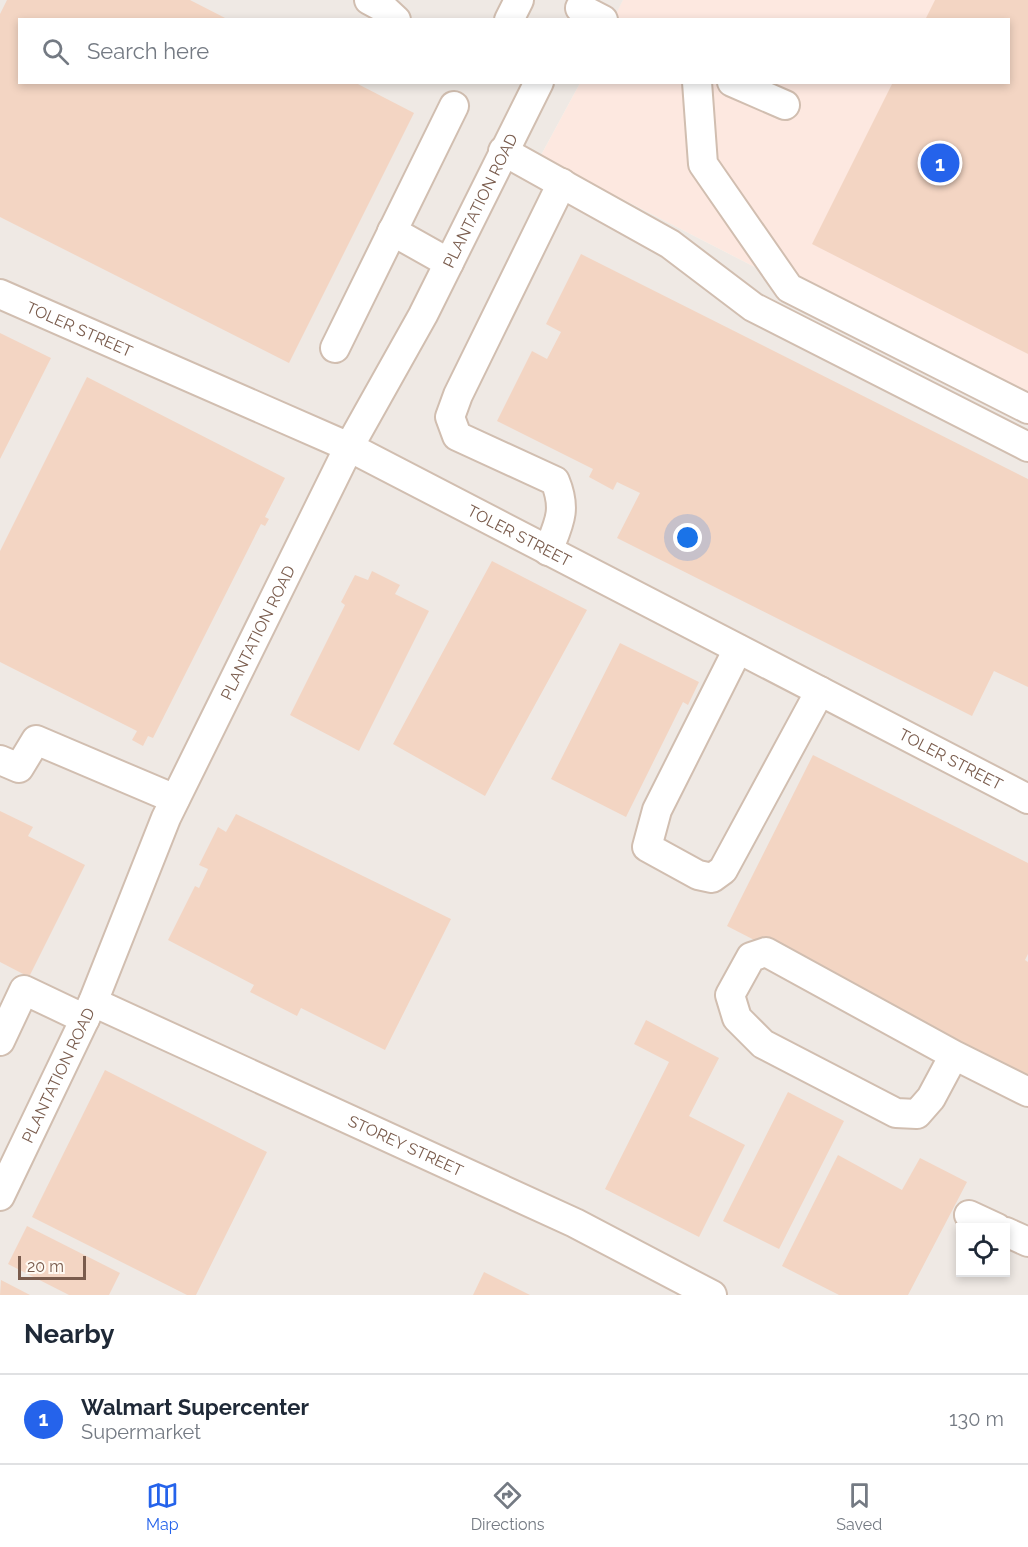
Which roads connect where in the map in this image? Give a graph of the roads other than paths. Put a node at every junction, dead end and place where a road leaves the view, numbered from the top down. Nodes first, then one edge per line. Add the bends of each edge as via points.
1 (519, 0) edge
2 (510, 18) edge
3 (539, 84) edge
4 (697, 84) edge
5 (737, 84) edge
6 (785, 105) dead end
7 (454, 106) dead end
8 (503, 151) junction
9 (562, 183) junction
10 (392, 231) junction
11 (449, 262) junction
12 (0, 294) edge
13 (335, 348) dead end
14 (1028, 409) edge
15 (349, 447) junction
16 (1028, 447) edge
17 (548, 550) junction
18 (738, 649) junction
19 (820, 691) junction
20 (0, 760) edge
21 (176, 799) junction
22 (1028, 799) edge
23 (89, 1010) junction
24 (0, 1041) edge
25 (954, 1055) junction
26 (1028, 1092) edge
27 (0, 1196) edge
28 (969, 1215) dead end
29 (987, 1223) edge
30 (1010, 1234) edge
31 (1028, 1242) edge
32 (712, 1295) edge

1 - 2 street
3 - 8 street, PLANTATION ROAD
4 - 14 street via 703,164 789,288
5 - 6 street
7 - 10 street
8 - 9 street
8 - 11 street, PLANTATION ROAD
9 - 16 street via 670,244 753,307
9 - 17 street via 450,417 457,436 555,481 562,498 562,515
10 - 11 street
10 - 13 street
11 - 15 street, PLANTATION ROAD
12 - 15 street, TOLER STREET
15 - 17 street, TOLER STREET
15 - 21 street, PLANTATION ROAD
17 - 18 street, TOLER STREET
18 - 19 street, TOLER STREET
18 - 19 street via 657,810 647,847 698,875 712,878 723,870
19 - 22 street, TOLER STREET
20 - 21 street via 19,768 36,740
21 - 23 street, PLANTATION ROAD
23 - 24 street, STOREY STREET via 24,990
23 - 27 street, PLANTATION ROAD
23 - 32 street, STOREY STREET via 575,1223
25 - 25 street via 766,952 751,957 730,995 737,1018 763,1044 896,1113 917,1114 931,1098
25 - 26 street
28 - 29 street
30 - 31 street

